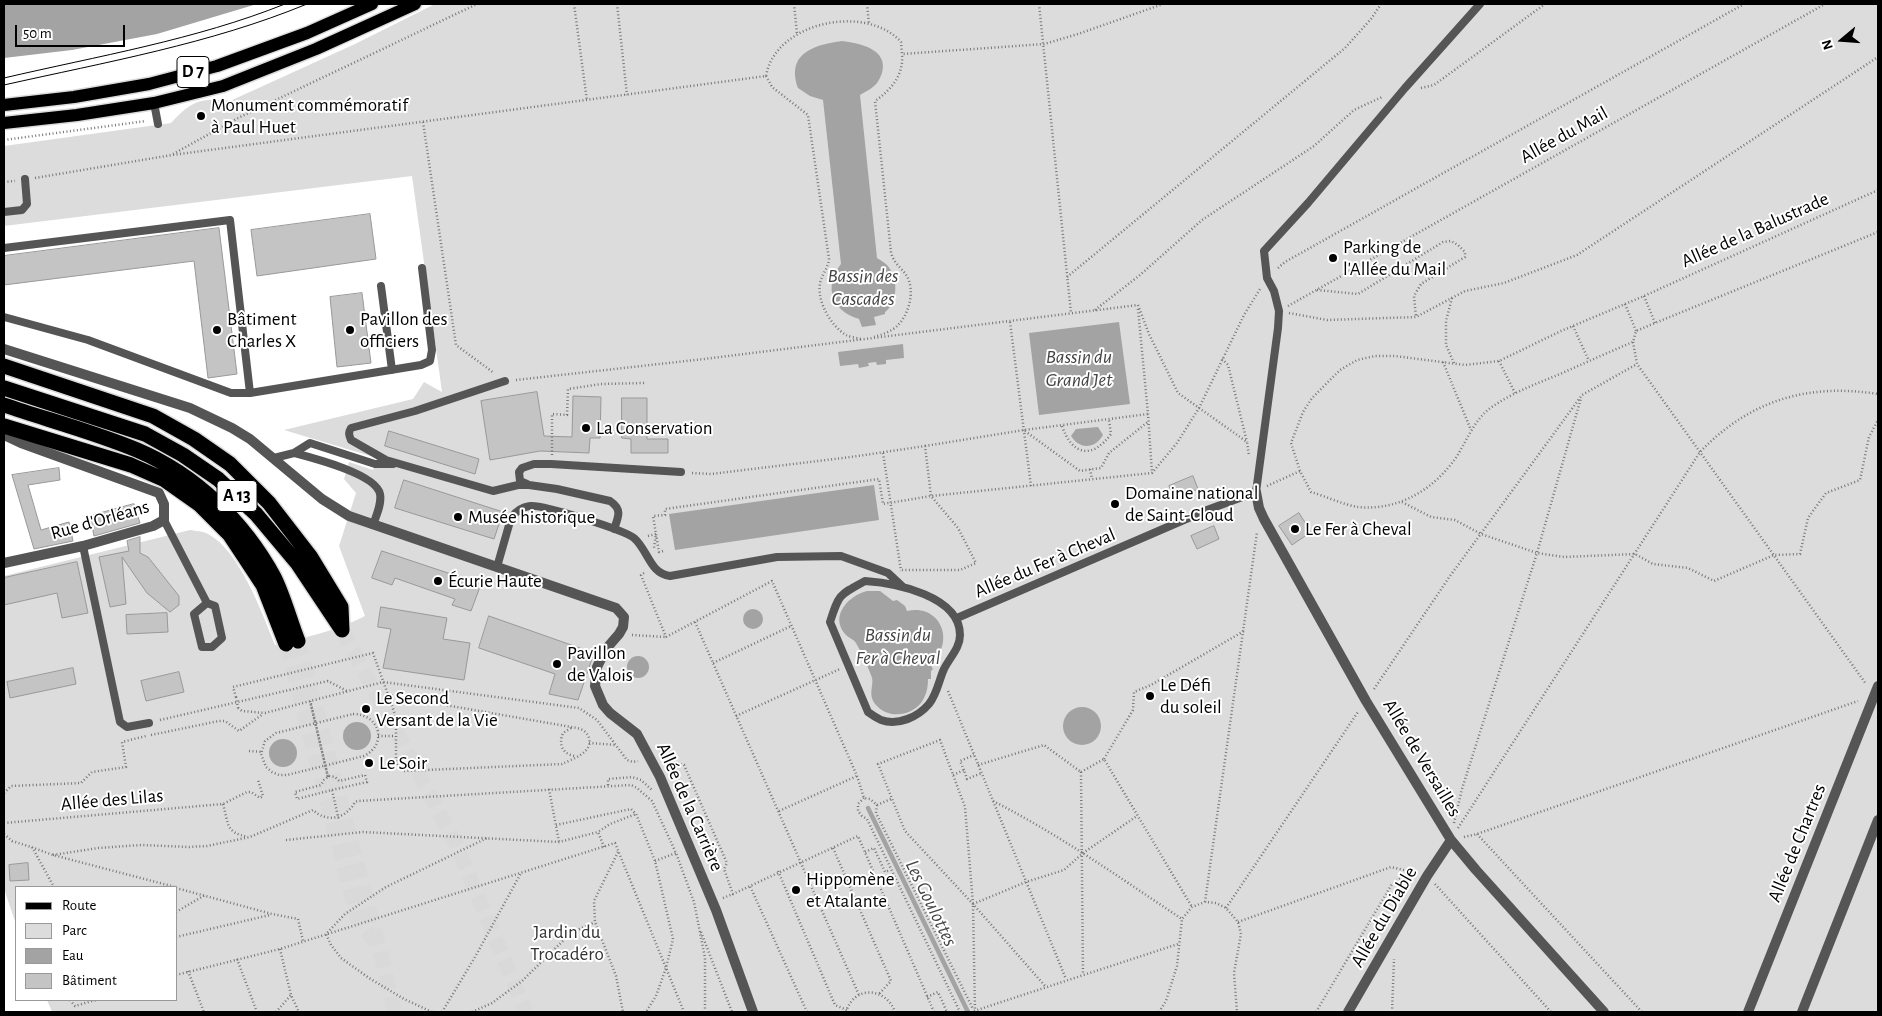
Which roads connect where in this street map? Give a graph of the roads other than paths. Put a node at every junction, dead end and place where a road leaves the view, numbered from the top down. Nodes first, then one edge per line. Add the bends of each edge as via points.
1 (372, 4) edge
2 (415, 4) edge
3 (1480, 4) edge
4 (154, 103) junction
5 (4, 105) edge
6 (158, 122) road end
7 (7, 123) edge
8 (29, 179) road end
9 (4, 212) edge
10 (4, 248) edge
11 (422, 268) dead end
12 (381, 286) dead end
13 (4, 317) edge
14 (4, 349) edge
15 (4, 366) edge
16 (392, 370) junction
17 (504, 381) road end
18 (4, 388) edge
19 (250, 392) junction
20 (4, 405) edge
21 (4, 426) edge
22 (4, 435) edge
23 (294, 453) junction
24 (274, 458) junction
25 (403, 465) junction
26 (681, 472) road end
27 (529, 485) junction
28 (1256, 492) junction
29 (164, 520) junction
30 (373, 525) junction
31 (614, 529) junction
32 (84, 546) junction
33 (4, 563) edge
34 (496, 567) junction
35 (903, 588) junction
36 (207, 603) junction
37 (957, 618) junction
38 (1876, 690) edge
39 (149, 722) road end
40 (1878, 820) edge
41 (1451, 840) junction
42 (753, 1012) edge
43 (1348, 1012) edge
44 (1604, 1012) edge
45 (1748, 1012) edge
46 (1802, 1012) edge

1 - 5 main road, D 7 via 307,33 217,66 149,84
2 - 4 main road, D 7 via 316,49 223,86
3 - 28 lane via 1264,251 1267,278 1279,311
4 - 6 lane
4 - 7 main road, D 7
8 - 9 lane via 27,204 22,210
10 - 19 lane via 230,220
11 - 16 lane via 432,358 425,364
12 - 16 lane
13 - 19 lane via 88,340 231,393
14 - 24 street via 190,408 238,431
15 - 18 highway, A 13 via 153,416 230,464 269,503 310,556 341,608 342,630 298,564 256,514 218,479 145,434
16 - 19 lane
17 - 25 lane via 415,411 351,428 351,440 386,460
20 - 21 highway, A 13 via 138,450 207,493 240,527 274,578 292,643 262,585 230,535 198,504 165,480 131,466
22 - 29 street, Rue d'Orléans via 159,493 164,504
23 - 24 lane
23 - 25 lane via 310,443 375,464
23 - 30 lane via 354,473 373,483 381,500
24 - 30 street via 335,509
25 - 27 lane via 493,492
26 - 27 lane via 534,464 519,472 520,481
27 - 31 lane via 610,501 617,505 618,512
28 - 37 lane, Allée du Fer à Cheval
28 - 41 street, Allée de Versailles via 1260,508 1366,701
29 - 32 street, Rue d'Orléans
29 - 36 lane
30 - 34 street
31 - 34 lane via 539,506 522,508 511,518
31 - 35 lane via 633,537 651,563 665,576 777,557 841,556 888,573
32 - 33 street, Rue d'Orléans
32 - 39 lane via 120,722 127,727
34 - 42 street, Allée de la Carrière via 616,608 624,617 623,627 601,658 595,686 603,705 637,734 660,778 716,910
35 - 37 lane, Allée du Fer à Cheval via 925,594 944,605
35 - 37 lane, Allée du Fer à Cheval via 866,581 844,593 836,602 830,622 868,712 882,720 894,722 910,718 929,704 959,645
36 - 36 lane via 215,606 222,638 212,647 202,646 194,614
38 - 45 street, Allée de Chartres
40 - 46 street
41 - 43 street, Allée du Diable
41 - 44 street, Allée de Versailles

